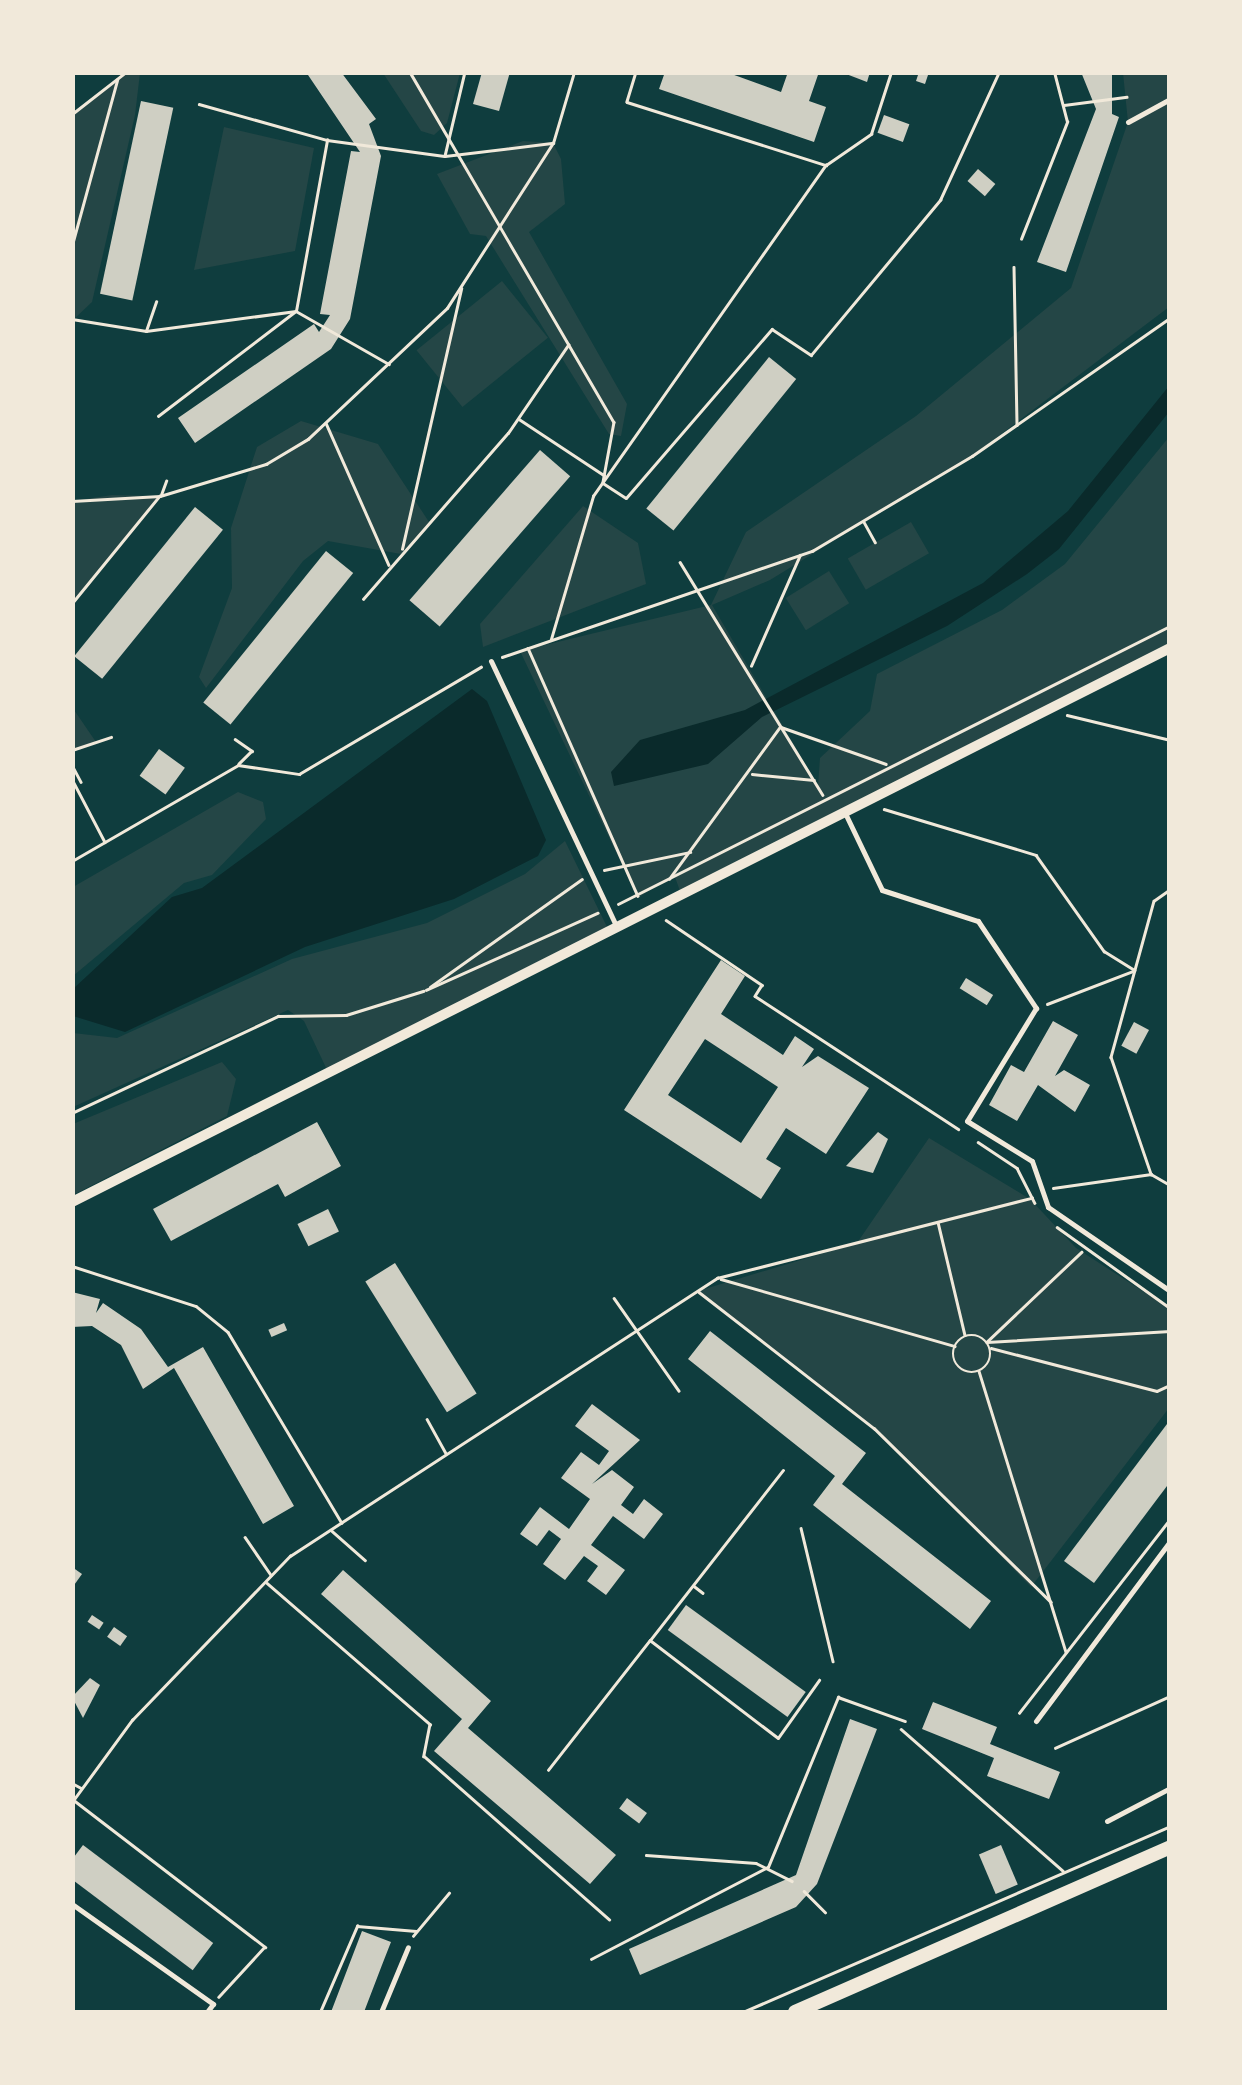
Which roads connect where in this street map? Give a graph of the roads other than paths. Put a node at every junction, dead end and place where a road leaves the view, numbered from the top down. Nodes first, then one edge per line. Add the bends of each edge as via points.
1 (1170, 99) edge
2 (1128, 122) dead end
3 (1170, 648) edge
4 (490, 662) road end
5 (844, 812) junction
6 (617, 926) junction
7 (72, 1202) edge
8 (1170, 1291) edge
9 (1170, 1541) edge
10 (1036, 1721) dead end
11 (1170, 1788) edge
12 (1107, 1821) dead end
13 (1170, 1846) edge
14 (72, 1904) edge
15 (408, 1946) road end
16 (206, 2012) edge
17 (380, 2012) edge
18 (795, 2012) edge

1 - 2 lane
3 - 5 street
4 - 6 lane
5 - 6 street
5 - 8 lane via 882,890 978,921 1036,1008 966,1121 1032,1161 1048,1207
6 - 7 street
9 - 10 lane
11 - 12 lane
13 - 18 main road
14 - 16 lane via 213,2004
15 - 17 lane

